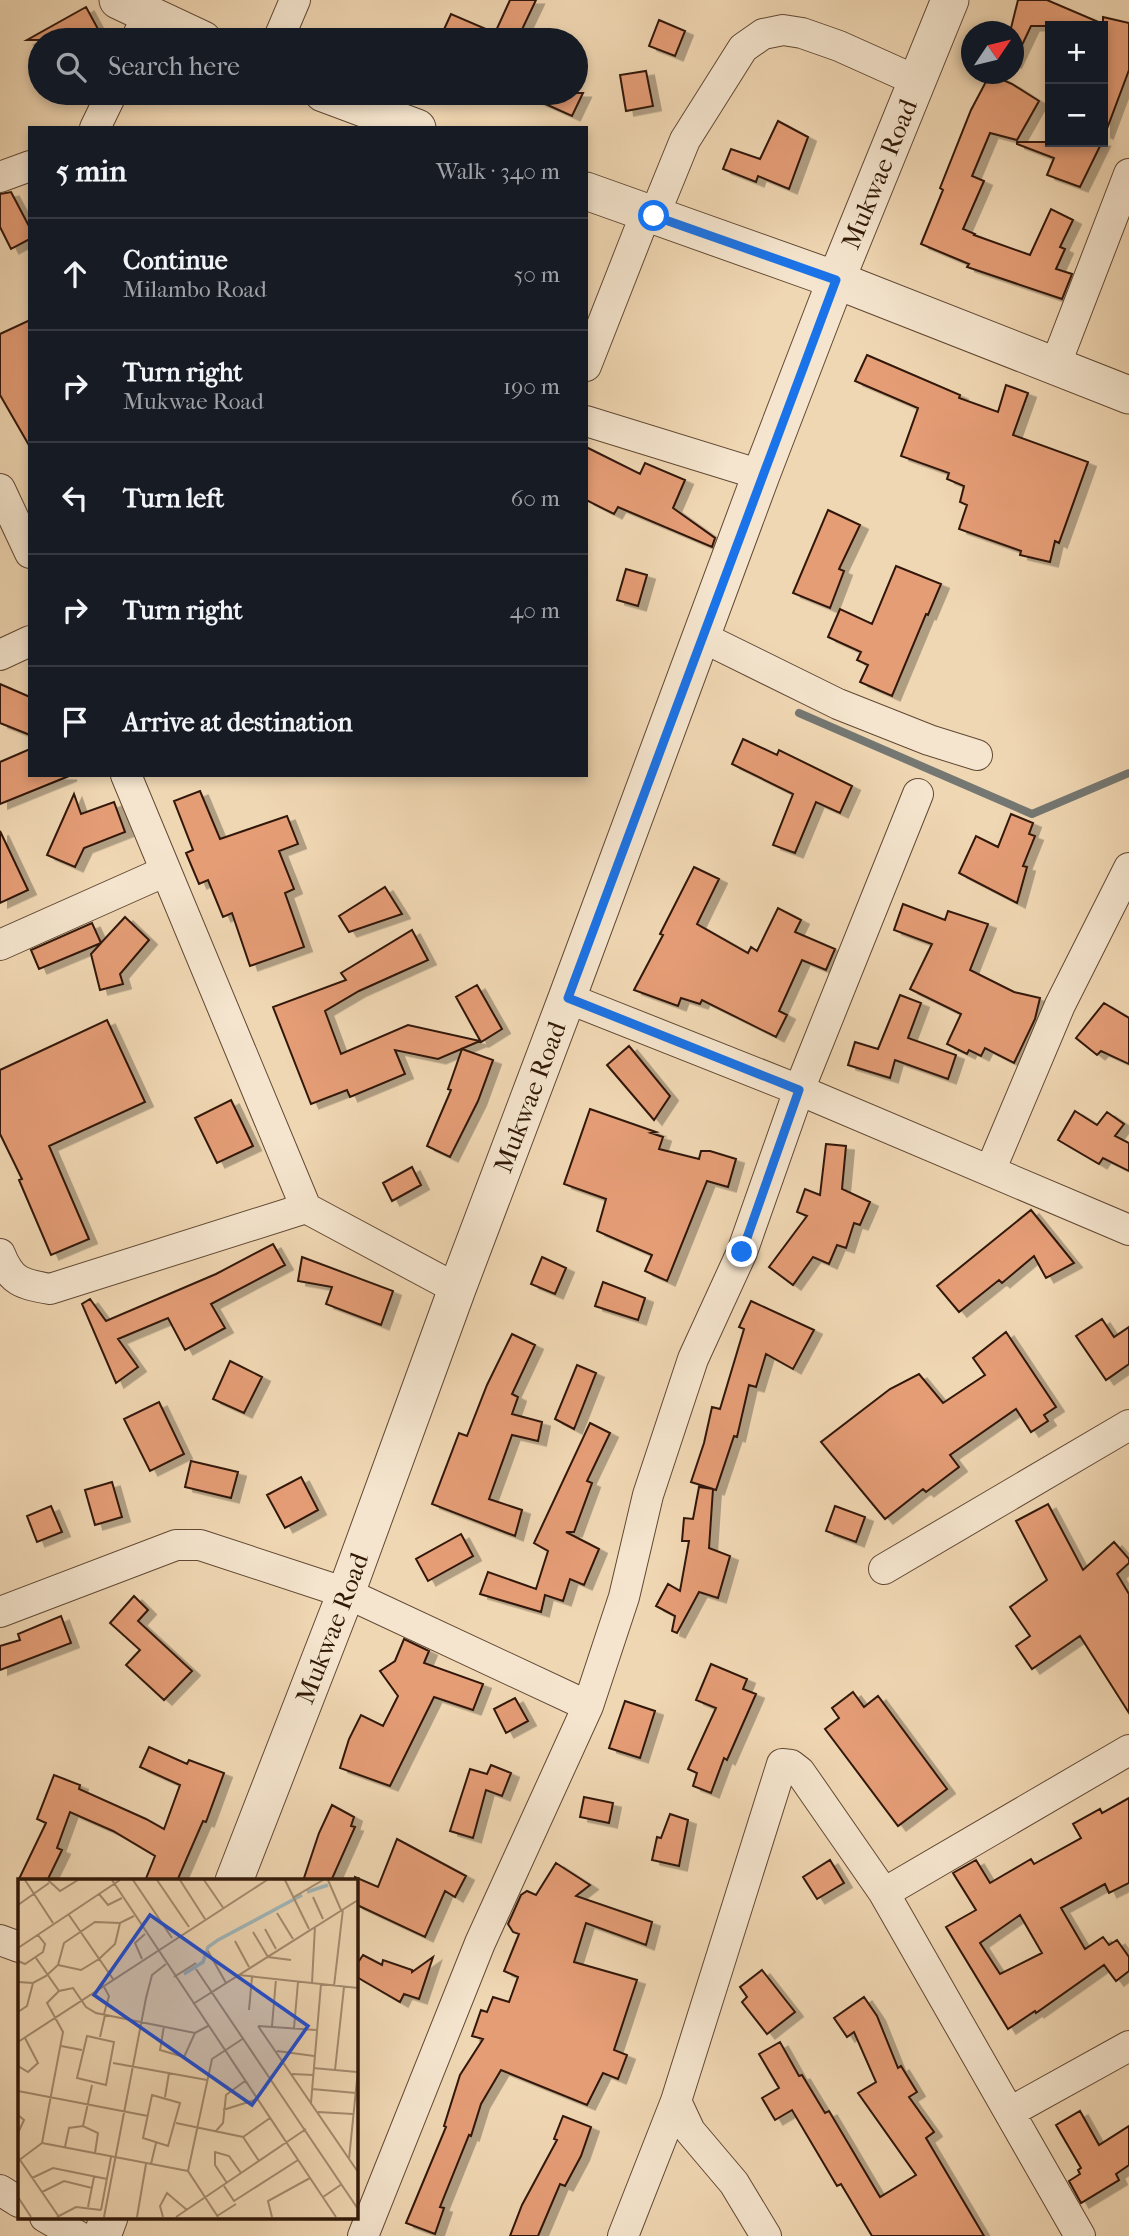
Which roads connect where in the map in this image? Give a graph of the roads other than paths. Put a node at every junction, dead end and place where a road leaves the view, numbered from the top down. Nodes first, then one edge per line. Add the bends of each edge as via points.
1 (295, 0) edge
2 (950, 0) edge
3 (134, 18) edge
4 (165, 28) edge
5 (283, 28) edge
6 (917, 81) junction
7 (106, 105) edge
8 (355, 105) edge
9 (96, 126) edge
10 (412, 126) edge
11 (28, 167) edge
12 (1129, 174) edge
13 (0, 177) edge
14 (588, 192) edge
15 (650, 215) junction
16 (836, 280) junction
17 (588, 361) edge
18 (1055, 366) junction
19 (1129, 395) edge
20 (588, 422) edge
21 (761, 475) junction
22 (0, 489) edge
23 (28, 549) edge
24 (702, 637) junction
25 (28, 642) edge
26 (0, 655) edge
27 (977, 755) dead end
28 (127, 777) edge
29 (918, 794) dead end
30 (1129, 868) edge
31 (166, 871) junction
32 (0, 945) edge
33 (568, 998) junction
34 (799, 1090) junction
35 (990, 1171) junction
36 (306, 1208) junction
37 (1129, 1230) edge
38 (0, 1254) edge
39 (457, 1289) junction
40 (1129, 1425) edge
41 (884, 1569) dead end
42 (346, 1593) junction
43 (0, 1612) edge
44 (588, 1706) junction
45 (1129, 1750) edge
46 (235, 1879) edge
47 (884, 1893) junction
48 (0, 1940) edge
49 (18, 1947) edge
50 (1129, 2046) edge
51 (676, 2101) junction
52 (1010, 2112) junction
53 (0, 2190) edge
54 (18, 2201) edge
55 (47, 2218) edge
56 (109, 2218) edge
57 (363, 2220) edge
58 (78, 2236) edge
59 (102, 2236) edge
60 (624, 2236) edge
61 (766, 2236) edge
62 (1080, 2236) edge

1 - 5 street
2 - 6 street, Mukwae Road
3 - 4 street
6 - 15 street via 802,33 763,34 744,48 685,140
6 - 16 street, Mukwae Road
7 - 9 street
8 - 10 street
11 - 13 street
12 - 18 street
14 - 15 street
15 - 16 street
15 - 17 street
16 - 18 street
16 - 21 street, Mukwae Road
18 - 19 street
20 - 21 street
21 - 24 street, Mukwae Road
22 - 23 street
24 - 27 street via 838,704
24 - 33 street, Mukwae Road
25 - 26 street
28 - 31 street
29 - 34 street
30 - 35 street via 1060,1005
31 - 32 street
31 - 36 street
33 - 34 street
33 - 39 street, Mukwae Road
34 - 35 street
34 - 44 street via 742,1252 693,1359 648,1495 624,1597
35 - 37 street
36 - 38 street via 50,1289 25,1285 7,1271
36 - 39 street
39 - 42 street, Mukwae Road
40 - 41 street
42 - 43 street via 200,1545 176,1545
42 - 44 street
42 - 46 street, Mukwae Road
44 - 57 street via 480,1943
45 - 47 street
47 - 51 street via 800,1772 792,1765 782,1765
47 - 52 street
48 - 49 street
50 - 52 street
51 - 60 street
51 - 61 street via 691,2131 734,2183
52 - 62 street
53 - 54 street
55 - 58 street
56 - 59 street

